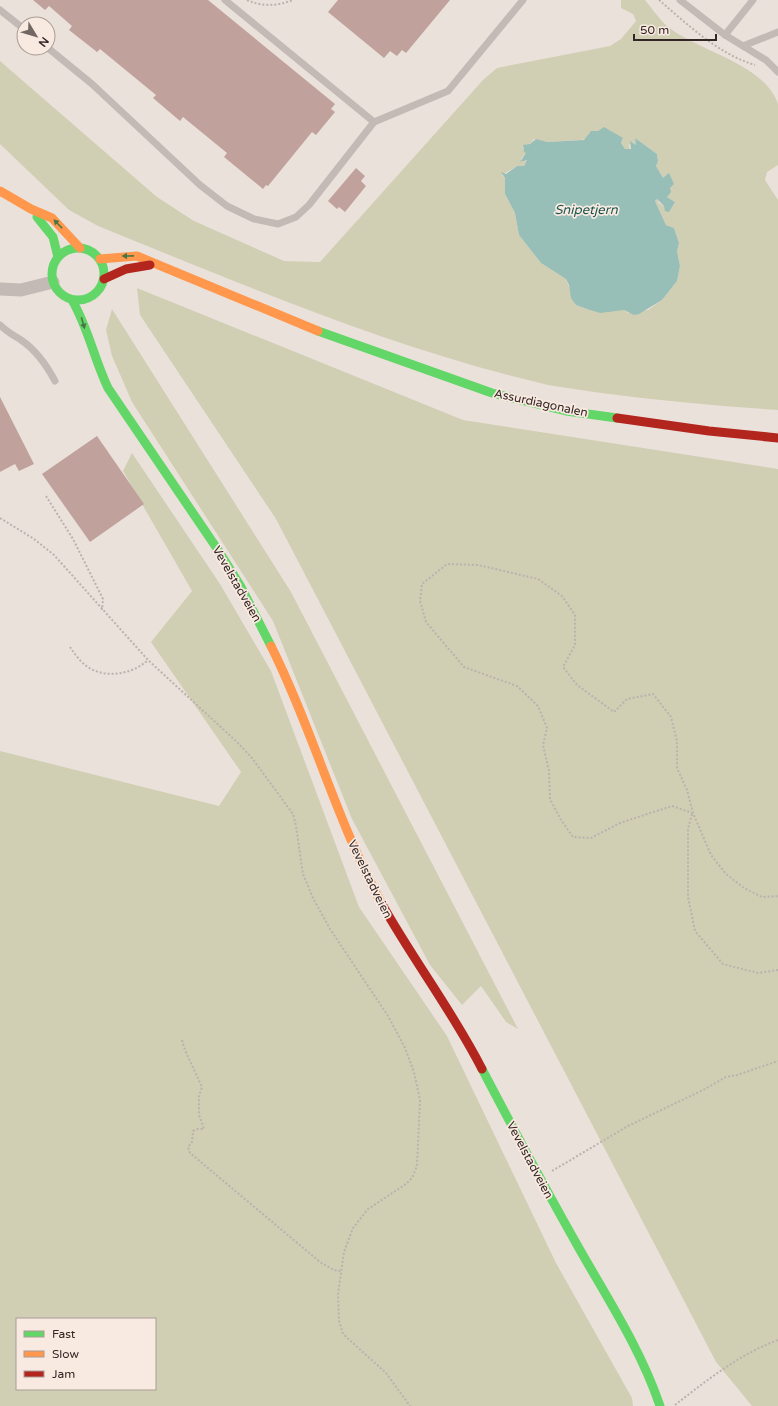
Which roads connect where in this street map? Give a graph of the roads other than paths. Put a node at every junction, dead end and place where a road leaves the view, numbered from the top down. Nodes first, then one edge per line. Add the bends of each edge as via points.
1 (225, 0) edge
2 (523, 0) edge
3 (680, 0) edge
4 (754, 0) edge
5 (0, 10) edge
6 (16, 23) edge
7 (778, 32) edge
8 (725, 35) junction
9 (743, 46) junction
10 (56, 55) edge
11 (778, 72) edge
12 (374, 122) junction
13 (0, 191) edge
14 (31, 209) junction
15 (80, 248) junction
16 (58, 257) junction
17 (100, 259) junction
18 (154, 265) junction
19 (104, 279) junction
20 (53, 282) junction
21 (1, 291) edge
22 (96, 294) junction
23 (72, 300) junction
24 (94, 308) dead end
25 (94, 323) dead end
26 (0, 325) edge
27 (92, 347) junction
28 (55, 381) dead end
29 (778, 438) edge
30 (659, 1406) edge

1 - 12 lane
2 - 12 lane via 448,91
3 - 8 lane
4 - 8 lane
5 - 6 lane
7 - 9 lane
8 - 9 lane
9 - 11 lane via 766,60
10 - 12 lane via 92,84 200,184 227,206 254,219 278,224 296,217 309,205
13 - 14 main road
15 -> 14 main road via 52,218
14 - 16 main road via 53,237
15 - 16 main road via 68,250
15 - 17 main road via 91,251
16 - 20 main road via 52,269
18 -> 17 main road via 137,256
17 - 19 main road
18 - 19 main road via 126,269
18 - 29 main road, Assurdiagonalen via 314,329 492,393 574,412
19 - 22 main road
20 - 21 street via 21,290
20 - 23 main road, Vevelstadveien via 62,296
22 - 23 main road via 85,300
22 - 24 main road
23 -> 27 main road, Vevelstadveien
25 - 27 main road, Vevelstadveien
26 - 28 lane via 35,351
27 - 30 main road, Vevelstadveien via 101,374 114,399 218,550 252,606 286,676 345,827 369,880 401,938 467,1039 539,1178 650,1376

